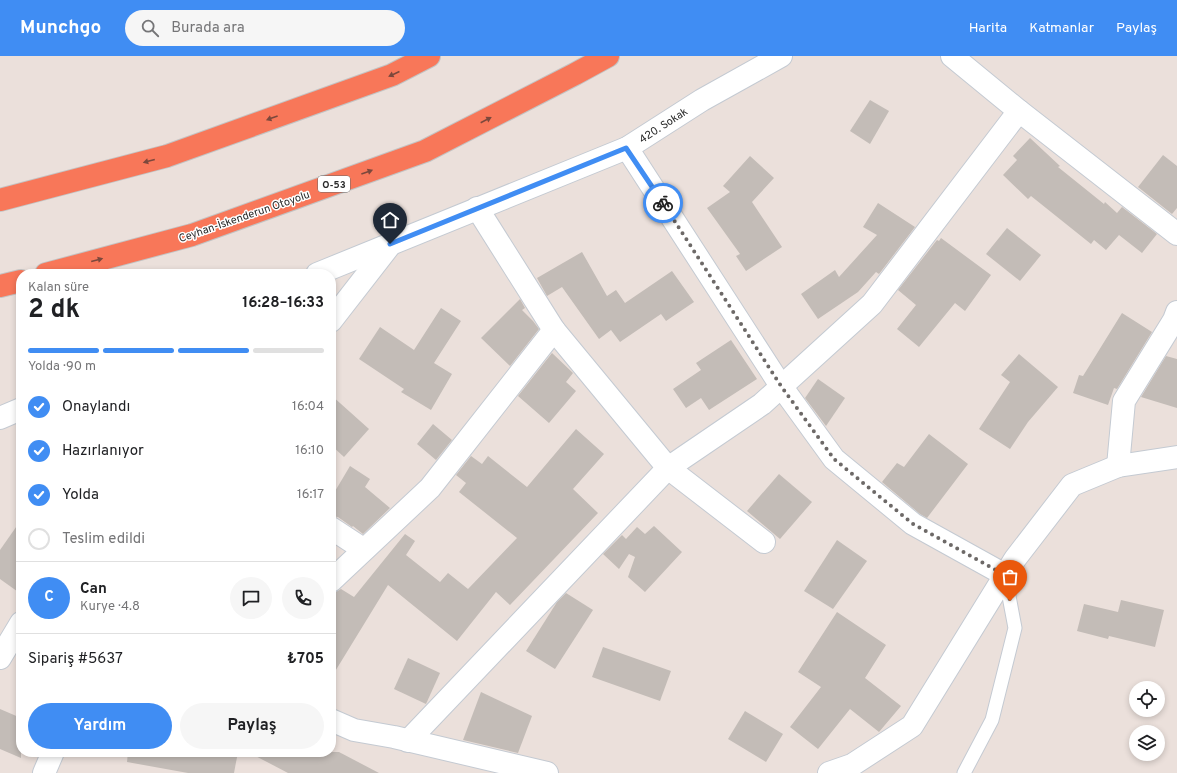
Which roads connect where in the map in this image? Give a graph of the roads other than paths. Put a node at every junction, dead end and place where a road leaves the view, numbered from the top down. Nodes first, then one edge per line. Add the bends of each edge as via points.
1 (428, 56) edge
2 (608, 56) edge
3 (781, 56) edge
4 (952, 56) edge
5 (1019, 111) junction
6 (626, 148) junction
7 (4, 199) edge
8 (477, 208) junction
9 (1177, 234) edge
10 (390, 244) junction
11 (65, 269) edge
12 (329, 269) edge
13 (1177, 312) edge
14 (336, 315) edge
15 (554, 330) junction
16 (781, 386) junction
17 (16, 411) edge
18 (0, 418) edge
19 (1177, 457) edge
20 (1118, 466) junction
21 (668, 468) junction
22 (336, 531) edge
23 (764, 542) dead end
24 (363, 549) junction
25 (1005, 575) junction
26 (336, 576) edge
27 (16, 631) edge
28 (0, 658) edge
29 (336, 722) edge
30 (408, 741) junction
31 (51, 757) edge
32 (44, 773) edge
33 (548, 773) edge
34 (829, 773) edge
35 (964, 773) edge

1 -> 7 highway via 392,75 167,156
11 -> 2 highway, Ceyhan-İskenderun Otoyolu / O-53 via 192,235 425,151
3 - 6 street, 420. Sokak via 702,100
4 - 5 street
5 - 9 street
5 - 16 street via 872,304
6 - 8 street, 420. Sokak
6 - 16 street
8 - 10 street, 420. Sokak
8 - 15 street
10 - 12 street, 420. Sokak
10 - 14 street
13 - 20 street via 1124,401
15 - 21 street
15 - 24 street via 430,488
16 - 21 street via 762,404
16 - 25 street via 834,459 913,524
17 - 18 street
19 - 20 street
20 - 25 street via 1072,485
21 - 23 street
21 - 30 street
22 - 24 street
24 - 26 street
25 - 34 street via 912,726 852,765
25 - 35 lane via 1015,628 992,720
27 - 28 street
29 - 30 street via 354,730
30 - 33 street
31 - 32 street

